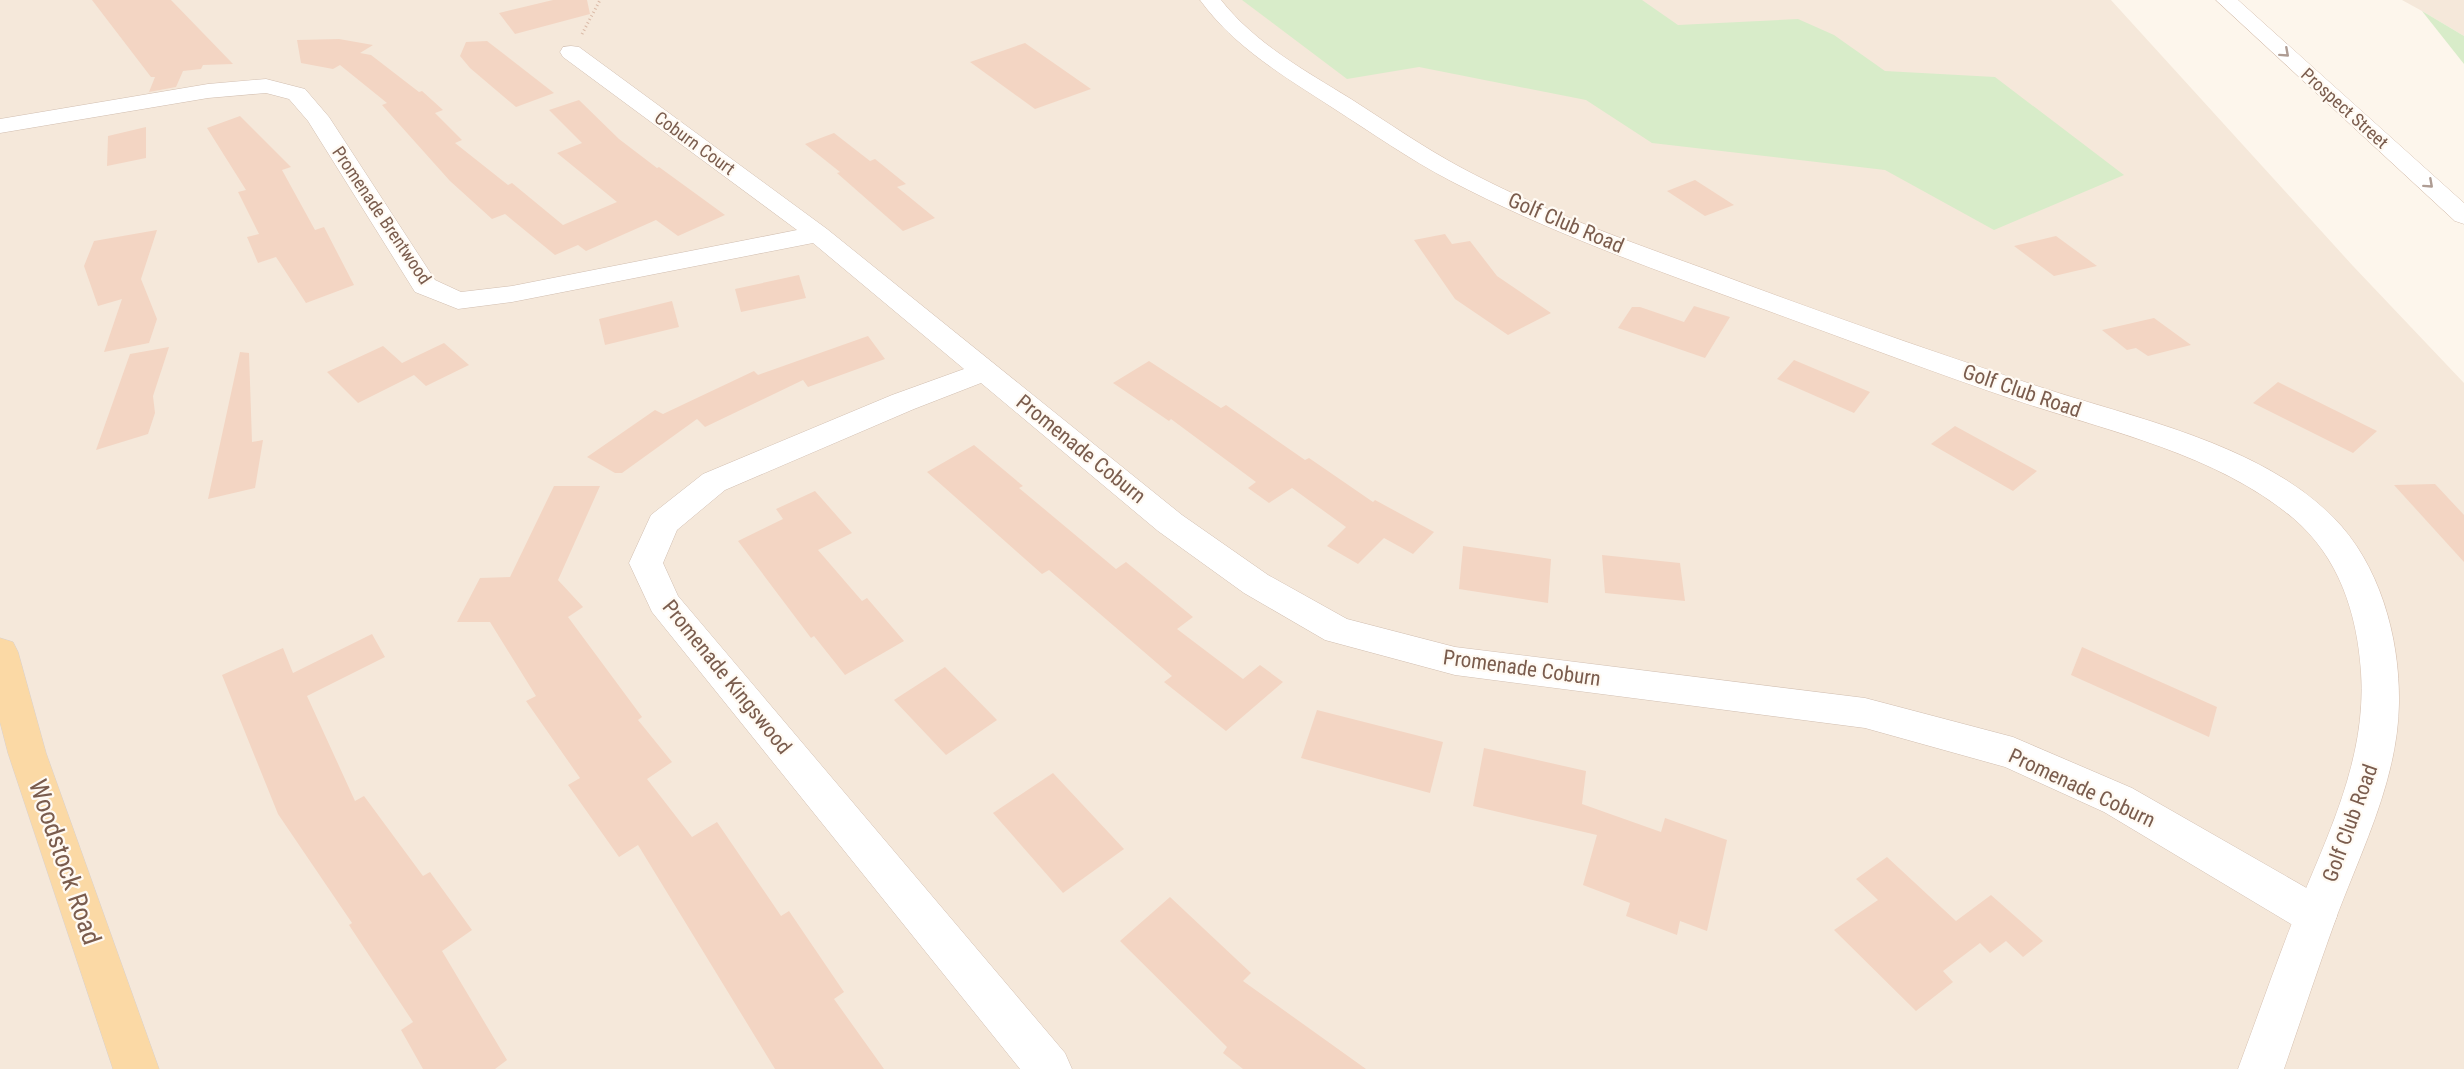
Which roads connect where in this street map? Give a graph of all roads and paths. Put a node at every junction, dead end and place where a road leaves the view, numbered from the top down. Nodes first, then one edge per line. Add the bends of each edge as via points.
1 (600, 0) edge
2 (1210, 0) edge
3 (2226, 0) edge
4 (2249, 0) edge
5 (571, 52) joint
6 (0, 126) edge
7 (2464, 189) edge
8 (2464, 216) edge
9 (818, 234) junction
10 (986, 371) junction
11 (0, 652) edge
12 (2316, 916) junction
13 (136, 1069) edge
14 (1049, 1069) edge
15 (2261, 1069) edge

1 - 5 path
2 - 12 street, Golf Club Road via 1237,32 1265,55 1425,158 1474,184 1651,258 1900,350 2208,454 2262,480 2305,510 2336,542 2357,574 2379,672 2379,726 2372,774
3 -> 8 street, Prospect Street
4 - 7 street, Prospect Street
5 - 9 street, Coburn Court
6 - 9 street, Promenade Brentwood via 208,91 266,86 297,94 317,117 425,286 458,301
9 - 10 street, Promenade Coburn
10 - 12 street, Promenade Coburn via 1170,523 1256,584 1337,630 1455,661 1865,713 2013,753 2118,800
10 - 14 street, Promenade Kingswood via 714,482 663,522 646,563 664,603
11 - 13 main road, Woodstock Road via 27,753
12 - 15 street, Golf Club Road

